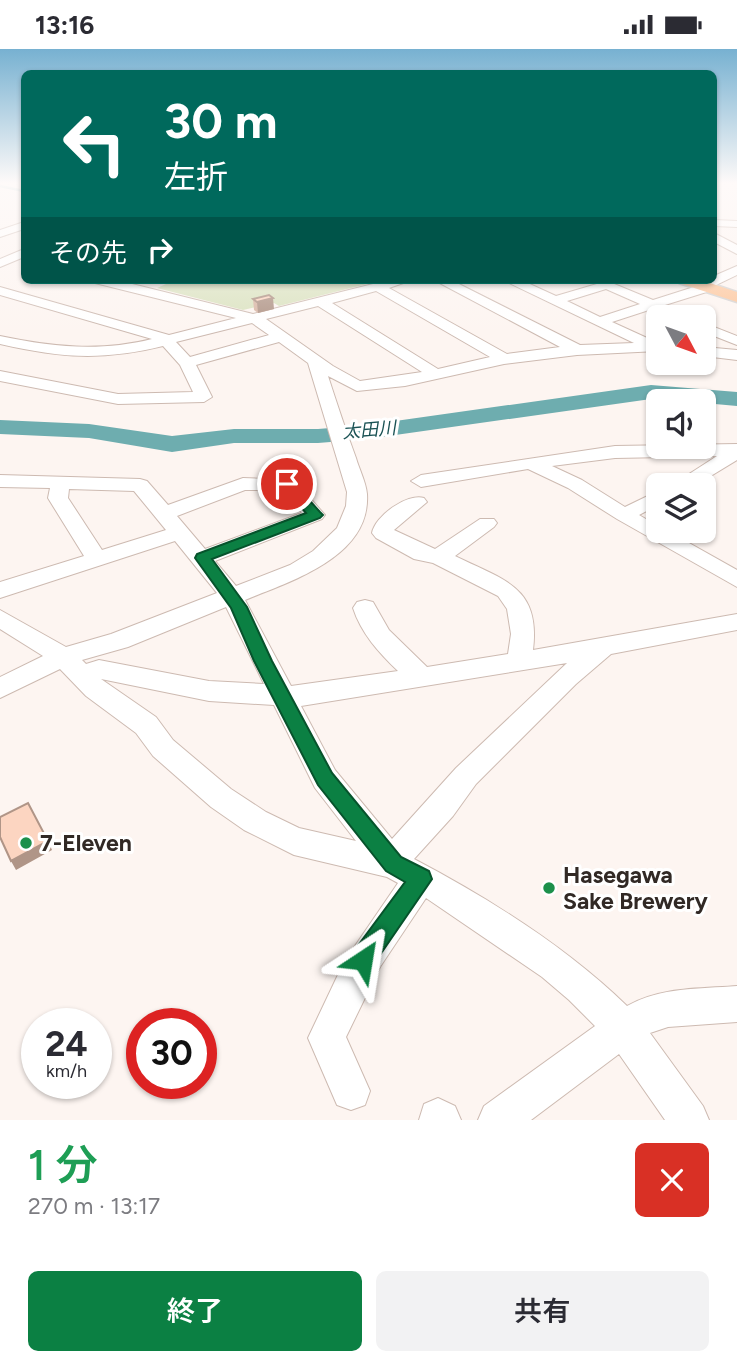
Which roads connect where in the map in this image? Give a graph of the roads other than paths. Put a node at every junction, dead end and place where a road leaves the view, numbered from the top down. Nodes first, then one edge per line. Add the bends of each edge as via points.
1 (717, 239) edge
2 (737, 250) edge
3 (16, 256) edge
4 (0, 263) edge
5 (717, 268) edge
6 (735, 272) edge
7 (717, 281) edge
8 (127, 284) edge
9 (390, 284) edge
10 (449, 284) edge
11 (518, 284) edge
12 (696, 284) edge
13 (711, 284) edge
14 (378, 287) junction
15 (705, 287) junction
16 (0, 291) edge
17 (737, 297) edge
18 (320, 301) junction
19 (554, 301) junction
20 (652, 304) junction
21 (256, 319) junction
22 (598, 322) junction
23 (716, 332) edge
24 (279, 337) junction
25 (170, 341) junction
26 (737, 341) edge
27 (4, 344) edge
28 (646, 344) edge
29 (646, 348) edge
30 (577, 351) junction
31 (716, 353) edge
32 (737, 355) edge
33 (504, 359) junction
34 (315, 360) junction
35 (187, 363) junction
36 (435, 374) junction
37 (0, 376) edge
38 (737, 451) edge
39 (530, 463) junction
40 (701, 473) edge
41 (0, 481) edge
42 (60, 484) junction
43 (646, 503) edge
44 (165, 513) junction
45 (624, 515) junction
46 (487, 523) dead end
47 (180, 532) junction
48 (439, 557) junction
49 (96, 558) junction
50 (203, 558) junction
51 (737, 580) edge
52 (0, 590) edge
53 (232, 596) junction
54 (365, 608) dead end
55 (0, 618) edge
56 (737, 622) edge
57 (605, 645) junction
58 (519, 662) junction
59 (72, 667) junction
60 (424, 678) junction
61 (0, 688) edge
62 (282, 693) junction
63 (407, 871) junction
64 (737, 1004) edge
65 (623, 1028) junction
66 (351, 1091) dead end
67 (498, 1120) edge
68 (688, 1120) edge

1 - 2 street
3 - 4 street
5 - 6 street
6 - 7 street
8 - 21 street
9 - 14 street
10 - 30 street
11 - 19 street
12 - 15 main road
13 - 15 street
14 - 18 street
14 - 33 street
15 - 17 main road
15 - 20 street
16 - 25 street
18 - 21 street
18 - 36 street
19 - 20 street via 607,285
19 - 22 street
20 - 22 street
21 - 24 street
21 - 25 street
22 - 28 street
23 - 26 street
24 - 34 street
24 - 35 street
25 - 27 street via 79,354
25 - 35 street
29 - 30 street
30 - 33 street
31 - 32 street
33 - 36 street
34 - 36 street via 357,386
34 - 53 street via 351,470 357,503 351,524 318,559
35 - 37 street via 204,397 118,399
38 - 39 street via 615,452
38 - 40 street
39 - 45 street
39 - 48 street via 419,492 384,525 383,533 422,554
41 - 42 street
42 - 44 street via 140,485
42 - 49 street via 58,498
43 - 45 street
44 - 47 street
44 - 50 street via 243,485 287,484 315,515
45 - 51 street
46 - 48 street
47 - 49 street
47 - 50 street
48 - 58 street via 512,597 519,607 523,634
49 - 52 street
50 - 53 street
53 - 59 street via 119,641
53 - 62 street
54 - 60 street via 368,622
55 - 59 street
56 - 57 street
57 - 58 street
57 - 63 street via 466,776 405,846
58 - 60 street
59 - 61 street
59 - 62 street via 209,691
59 - 63 street via 146,725 163,748 221,798 255,821 295,841
60 - 62 street via 300,696
62 - 63 street via 325,779
63 - 65 street via 554,965
63 - 66 street via 327,1038
64 - 65 street via 668,1009
65 - 67 street
65 - 68 street

